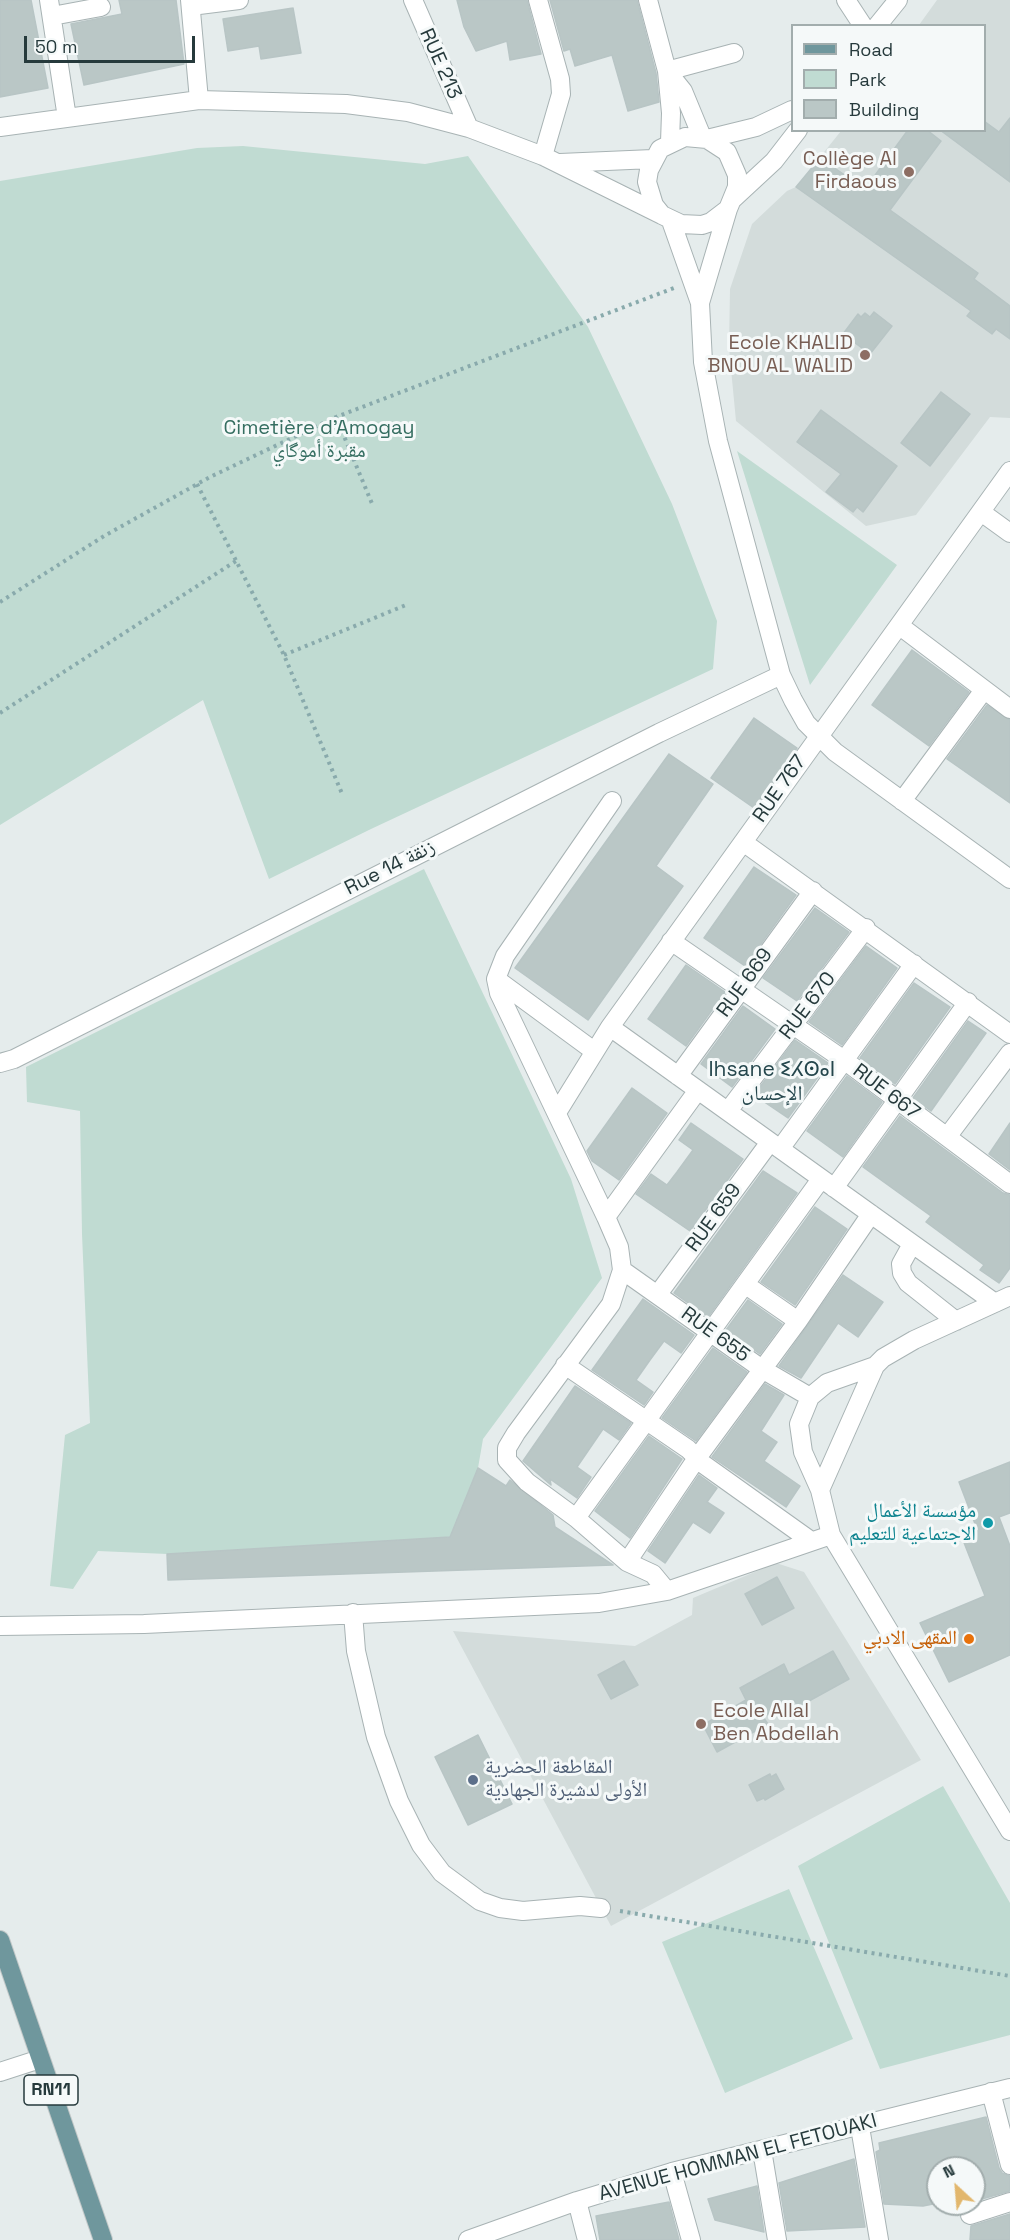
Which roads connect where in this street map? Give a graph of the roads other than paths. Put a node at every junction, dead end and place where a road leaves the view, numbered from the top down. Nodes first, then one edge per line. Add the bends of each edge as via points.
1 (239, 0) edge
2 (413, 0) edge
3 (538, 0) edge
4 (648, 0) edge
5 (846, 0) edge
6 (898, 0) edge
7 (190, 3) edge
8 (101, 7) dead end
9 (50, 8) edge
10 (862, 24) edge
11 (879, 24) edge
12 (734, 53) dead end
13 (667, 71) junction
14 (199, 100) junction
15 (791, 110) edge
16 (67, 118) junction
17 (0, 127) edge
18 (469, 128) junction
19 (796, 132) edge
20 (704, 138) junction
21 (670, 142) junction
22 (653, 159) junction
23 (551, 160) junction
24 (731, 204) junction
25 (667, 218) junction
26 (700, 303) junction
27 (1010, 471) edge
28 (981, 512) junction
29 (1010, 533) edge
30 (900, 626) junction
31 (781, 675) junction
32 (984, 690) junction
33 (1010, 709) edge
34 (817, 736) junction
35 (612, 801) dead end
36 (902, 801) junction
37 (743, 842) junction
38 (1010, 879) edge
39 (813, 891) junction
40 (866, 928) junction
41 (671, 941) junction
42 (914, 964) junction
43 (496, 979) junction
44 (741, 988) junction
45 (968, 1002) junction
46 (794, 1026) junction
47 (610, 1028) junction
48 (1010, 1035) edge
49 (594, 1051) junction
50 (1010, 1053) edge
51 (844, 1060) junction
52 (0, 1063) edge
53 (678, 1076) junction
54 (698, 1090) junction
55 (896, 1100) junction
56 (558, 1111) junction
57 (728, 1111) junction
58 (947, 1137) junction
59 (775, 1145) junction
60 (828, 1183) junction
61 (1010, 1184) edge
62 (871, 1214) junction
63 (606, 1217) junction
64 (912, 1244) junction
65 (622, 1270) junction
66 (746, 1285) junction
67 (658, 1294) junction
68 (1002, 1299) edge
69 (798, 1321) junction
70 (956, 1321) junction
71 (708, 1331) junction
72 (565, 1365) junction
73 (875, 1366) junction
74 (762, 1369) junction
75 (810, 1397) junction
76 (645, 1421) junction
77 (697, 1458) junction
78 (820, 1490) junction
79 (576, 1518) junction
80 (831, 1535) junction
81 (811, 1541) junction
82 (627, 1562) junction
83 (666, 1591) junction
84 (353, 1613) junction
85 (0, 1626) edge
86 (1010, 1831) edge
87 (601, 1908) road end
88 (0, 1940) edge
89 (40, 2059) junction
90 (0, 2072) edge
91 (1010, 2088) edge
92 (990, 2092) junction
93 (860, 2127) junction
94 (762, 2150) junction
95 (1010, 2165) edge
96 (672, 2172) junction
97 (578, 2200) junction
98 (1010, 2202) edge
99 (969, 2217) edge
100 (104, 2240) edge
101 (468, 2240) edge
102 (587, 2240) edge
103 (691, 2240) edge
104 (777, 2240) edge
105 (879, 2240) edge

1 - 7 street
2 - 18 street, RUE 213
3 - 23 street via 560,80
4 - 13 street
5 - 10 street
6 - 11 street
7 - 14 street
8 - 9 street
9 - 16 street
12 - 13 street
13 - 20 street via 683,91
13 - 21 street
14 - 16 street
14 - 18 street via 346,104 408,112
15 - 20 street via 756,127
16 - 17 street
18 - 23 street
19 - 24 street
20 - 21 street via 685,136
20 - 24 street via 727,152 734,163 737,175
21 - 22 street
22 - 23 street
22 - 25 street via 647,182 654,205
23 - 25 street
24 - 25 street via 720,216 702,225 681,224
24 - 26 street
25 - 26 street
26 - 31 street via 703,362 718,441
27 - 28 street, RUE 767
28 - 29 street
28 - 30 street, RUE 767
30 - 32 street
30 - 34 street, RUE 767
31 - 34 street
31 - 52 street, Rue 14 زنقة
32 - 33 street
32 - 36 street
34 - 36 street
34 - 37 street, RUE 767
35 - 43 street via 505,956
36 - 38 street
37 - 39 street
37 - 41 street, RUE 767
39 - 40 street
39 - 44 street, RUE 669
40 - 42 street
40 - 46 street, RUE 670
41 - 44 street, RUE 667
41 - 47 street, RUE 767
42 - 45 street
42 - 51 street, RUE 659
43 - 49 street
43 - 56 street via 499,993
44 - 46 street, RUE 667
44 - 53 street, RUE 669
45 - 48 street
45 - 55 street
46 - 51 street, RUE 667
46 - 57 street, RUE 670
47 - 49 street, RUE 767
47 - 53 street
49 - 56 street, RUE 767
50 - 58 street
51 - 55 street, RUE 667
51 - 59 street, RUE 659
53 - 54 street
54 - 57 street
54 - 63 street
55 - 58 street, RUE 667
55 - 60 street
56 - 63 street
57 - 59 street
58 - 61 street, RUE 667
59 - 60 street
59 - 67 street, RUE 659
60 - 62 street
60 - 66 street
62 - 64 street
62 - 69 street
63 - 65 street via 619,1247
64 - 68 street
64 - 70 street via 901,1264 902,1273 908,1283
65 - 67 street, RUE 655
65 - 72 street via 611,1304
66 - 69 street
66 - 71 street
67 - 71 street, RUE 655
68 - 70 street
69 - 74 street
70 - 73 street via 914,1340
71 - 74 street, RUE 655
71 - 76 street
72 - 76 street
72 - 79 street via 516,1433 507,1448 507,1460 527,1482
73 - 75 street via 827,1383
73 - 78 street
74 - 75 street, RUE 655
74 - 77 street
75 - 78 street via 801,1414 799,1437
76 - 77 street
76 - 79 street
77 - 81 street
77 - 82 street
78 - 80 street
79 - 82 street
80 - 81 street
80 - 86 street
81 - 83 street
82 - 83 street via 653,1574
83 - 84 street via 599,1603
84 - 85 street via 144,1624
84 - 87 street via 356,1651 376,1737 399,1801 421,1845 442,1873 480,1900 500,1908
88 - 89 main road, RN11
89 - 90 street
89 - 100 main road, RN11
91 - 92 street, AVENUE HOMMAN EL FETOUAKI
92 - 93 street, AVENUE HOMMAN EL FETOUAKI
92 - 95 street
93 - 94 street, AVENUE HOMMAN EL FETOUAKI
93 - 105 street
94 - 96 street, AVENUE HOMMAN EL FETOUAKI
94 - 104 street
96 - 97 street, AVENUE HOMMAN EL FETOUAKI
96 - 103 street
97 - 101 street, AVENUE HOMMAN EL FETOUAKI
97 - 102 street
98 - 99 street

